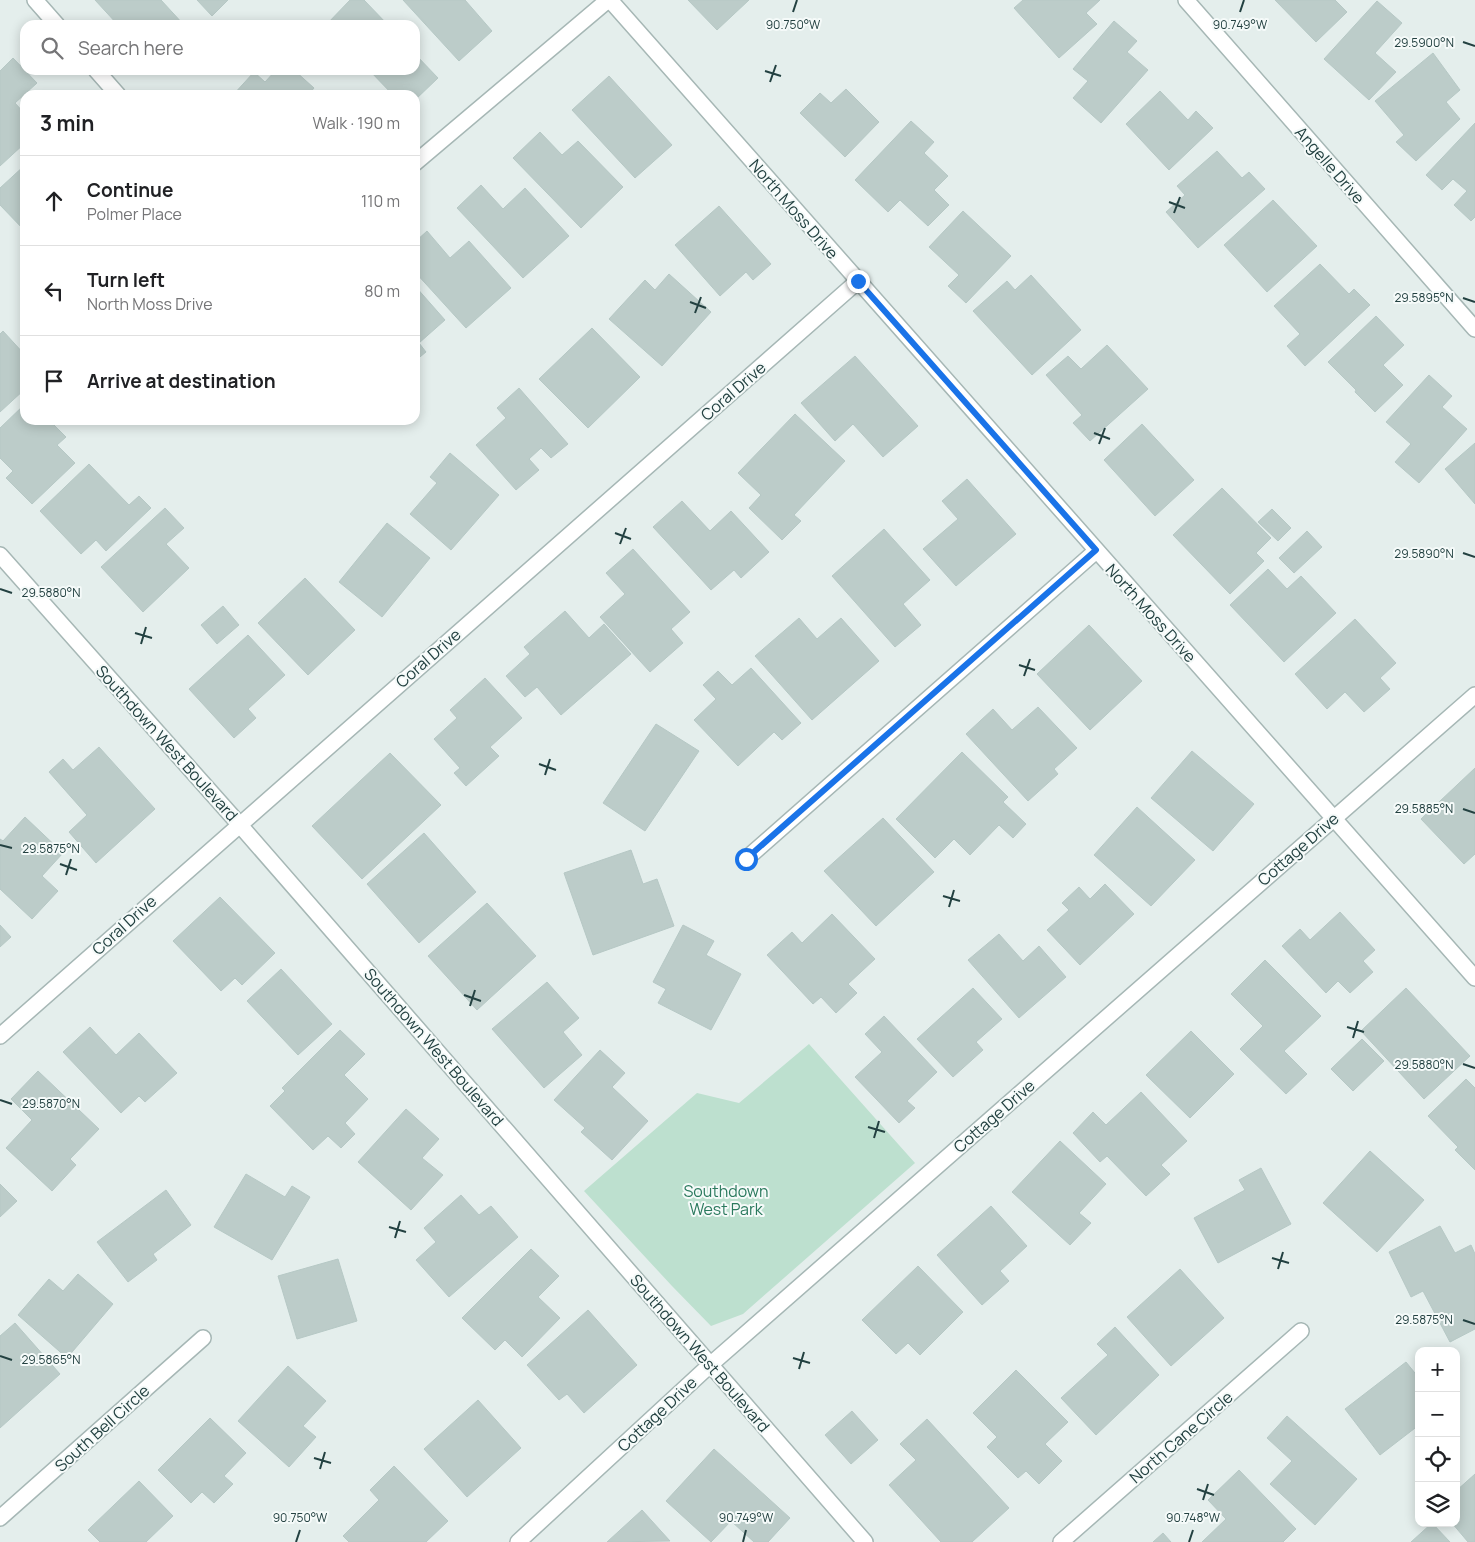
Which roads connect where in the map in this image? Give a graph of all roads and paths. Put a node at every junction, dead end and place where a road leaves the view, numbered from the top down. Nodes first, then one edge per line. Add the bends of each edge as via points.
1 (35, 0) edge
2 (609, 0) edge
3 (1186, 0) edge
4 (53, 20) edge
5 (100, 75) edge
6 (114, 90) edge
7 (420, 158) edge
8 (858, 281) junction
9 (1475, 329) edge
10 (1096, 550) junction
11 (0, 555) edge
12 (1475, 695) edge
13 (1334, 818) junction
14 (239, 824) junction
15 (746, 859) dead end
16 (1475, 978) edge
17 (0, 1036) edge
18 (1302, 1331) dead end
19 (203, 1338) dead end
20 (710, 1365) junction
21 (0, 1518) edge
22 (518, 1542) edge
23 (865, 1542) edge
24 (1061, 1542) edge

1 - 4 street
2 - 7 street
2 - 8 street, North Moss Drive
3 - 9 street, Angelle Drive
5 - 6 street
8 - 10 street, North Moss Drive
8 - 14 street, Coral Drive
10 - 13 street, North Moss Drive
10 - 15 street
11 - 14 street, Southdown West Boulevard
12 - 13 street, Cottage Drive
13 - 16 street, North Moss Drive
13 - 20 street, Cottage Drive
14 - 17 street, Coral Drive
14 - 20 street, Southdown West Boulevard
18 - 24 street, North Cane Circle
19 - 21 street, South Bell Circle
20 - 22 street, Cottage Drive
20 - 23 street, Southdown West Boulevard

